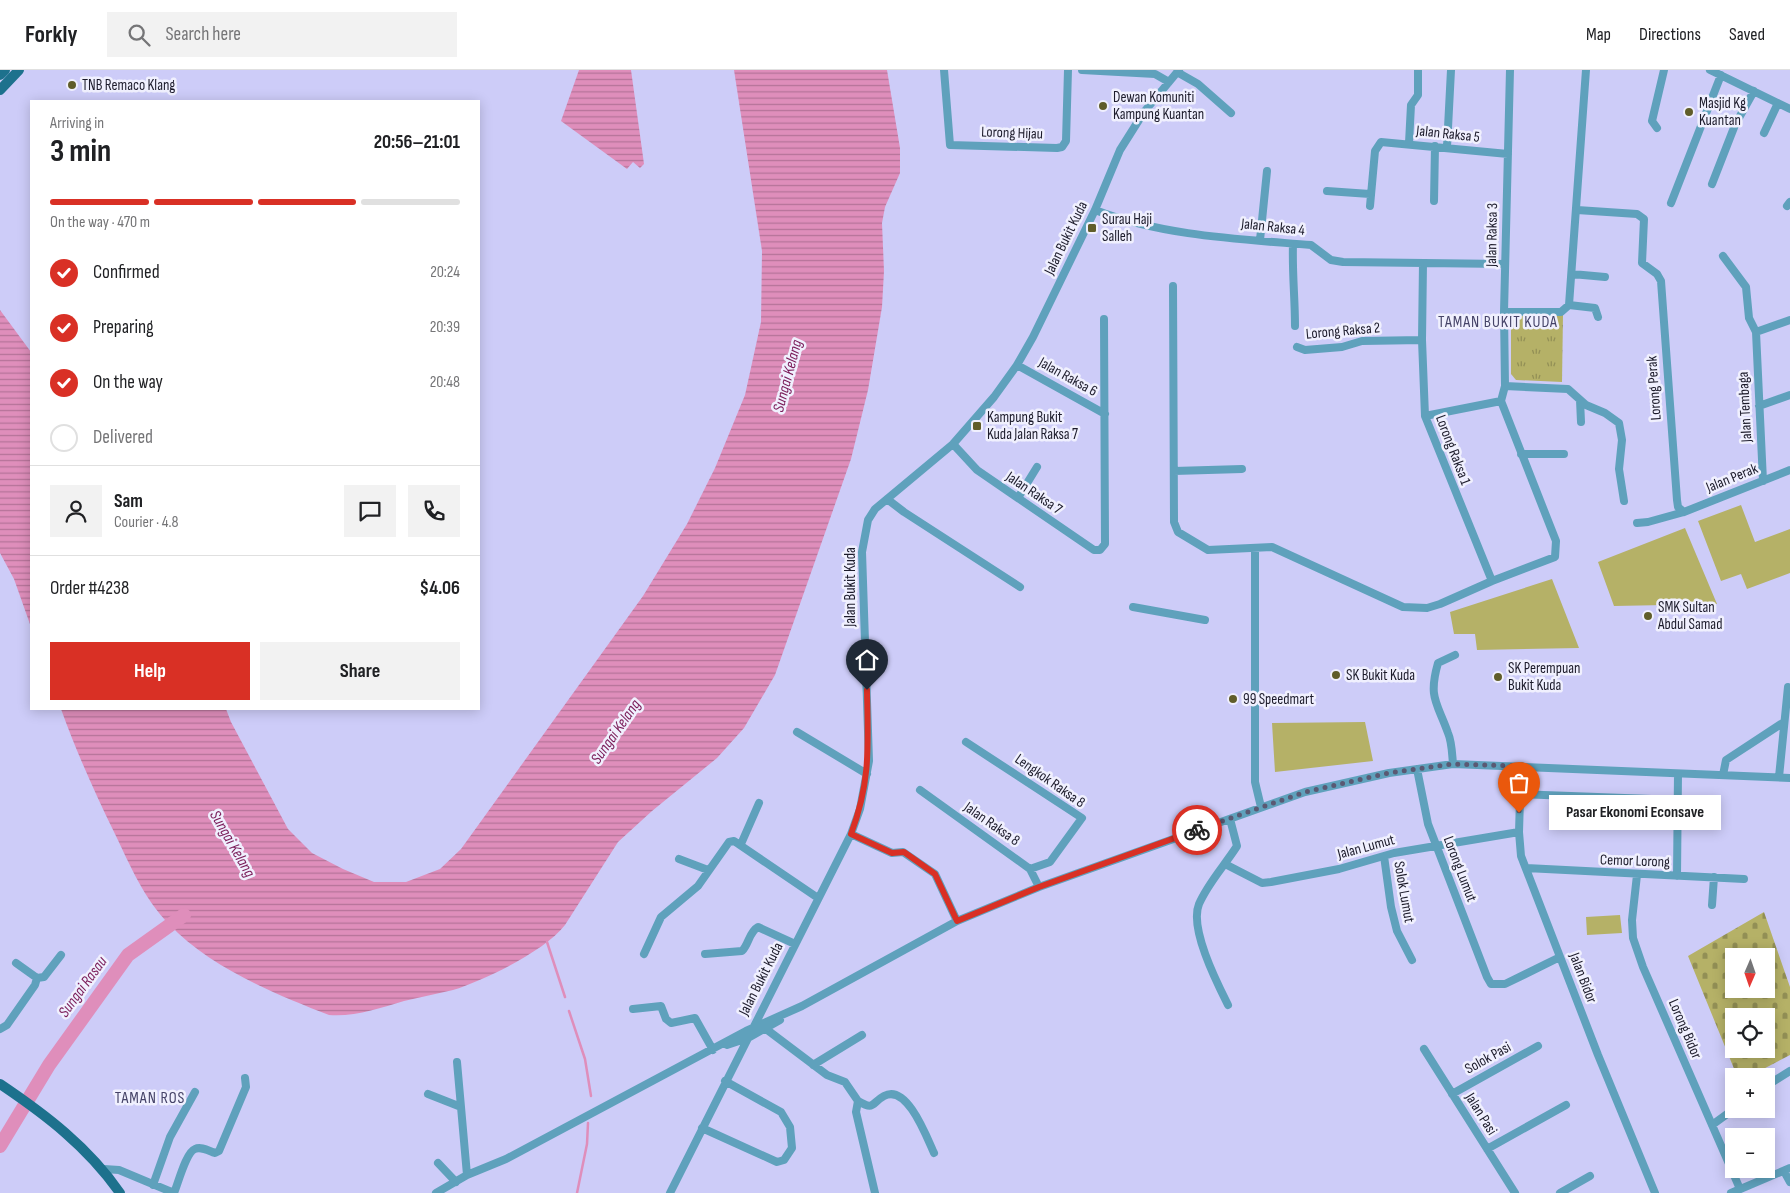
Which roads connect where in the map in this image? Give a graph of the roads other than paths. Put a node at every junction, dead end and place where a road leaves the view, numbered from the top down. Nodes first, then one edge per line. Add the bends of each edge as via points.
1 (5, 70) edge
2 (19, 70) edge
3 (944, 70) edge
4 (1068, 70) edge
5 (1082, 70) edge
6 (1418, 70) edge
7 (1452, 70) edge
8 (1510, 70) edge
9 (1586, 70) edge
10 (1664, 70) edge
11 (1710, 70) edge
12 (1178, 71) edge
13 (0, 75) edge
14 (1721, 75) junction
15 (1169, 82) junction
16 (0, 90) edge
17 (1754, 91) junction
18 (1778, 103) junction
19 (1790, 109) edge
20 (1231, 113) dead end
21 (1657, 128) dead end
22 (1764, 132) dead end
23 (1409, 143) junction
24 (1436, 146) junction
25 (1447, 147) junction
26 (1508, 154) junction
27 (1266, 171) dead end
28 (1712, 184) dead end
29 (1328, 191) dead end
30 (1370, 194) junction
31 (1434, 201) dead end
32 (1671, 203) dead end
33 (1370, 206) dead end
34 (1095, 210) junction
35 (1577, 210) junction
36 (1260, 240) junction
37 (1293, 244) junction
38 (1724, 256) dead end
39 (1423, 263) junction
40 (1505, 264) junction
41 (1572, 274) junction
42 (1605, 277) dead end
43 (1173, 286) dead end
44 (1569, 305) junction
45 (1504, 312) junction
46 (1598, 317) dead end
47 (1104, 319) dead end
48 (1790, 320) edge
49 (1295, 326) dead end
50 (1756, 332) junction
51 (1422, 340) junction
52 (1297, 347) dead end
53 (1017, 365) junction
54 (1505, 386) junction
55 (1790, 395) edge
56 (1580, 400) junction
57 (1500, 401) junction
58 (1759, 406) junction
59 (1105, 414) junction
60 (1425, 416) junction
61 (1581, 422) dead end
62 (953, 444) junction
63 (1521, 454) junction
64 (1564, 454) dead end
65 (1037, 467) dead end
66 (1242, 469) dead end
67 (1790, 470) edge
68 (1174, 471) junction
69 (1762, 480) junction
70 (1018, 498) junction
71 (887, 499) junction
72 (1624, 501) dead end
73 (1684, 512) junction
74 (1637, 523) dead end
75 (1255, 548) junction
76 (1492, 581) junction
77 (1020, 587) dead end
78 (1133, 606) dead end
79 (1205, 620) dead end
80 (1455, 655) dead end
81 (1788, 687) dead end
82 (1788, 702) edge
83 (1784, 722) junction
84 (797, 732) dead end
85 (966, 742) dead end
86 (1453, 764) junction
87 (1521, 766) junction
88 (1417, 769) junction
89 (867, 774) junction
90 (1678, 774) junction
91 (1723, 775) junction
92 (1778, 777) junction
93 (1790, 778) edge
94 (920, 790) dead end
95 (1520, 794) junction
96 (1678, 800) junction
97 (759, 803) dead end
98 (1261, 807) junction
99 (1230, 819) junction
100 (1519, 832) junction
101 (851, 834) junction
102 (741, 844) junction
103 (1437, 846) junction
104 (1384, 856) junction
105 (679, 860) dead end
106 (1225, 864) junction
107 (1526, 868) junction
108 (1030, 869) junction
109 (708, 870) junction
110 (1637, 874) junction
111 (1677, 876) junction
112 (1714, 877) junction
113 (1744, 879) dead end
114 (1039, 887) junction
115 (818, 898) junction
116 (1712, 905) dead end
117 (957, 921) junction
118 (794, 944) junction
119 (644, 954) dead end
120 (705, 954) dead end
121 (61, 956) dead end
122 (1560, 957) junction
123 (1412, 960) dead end
124 (16, 963) dead end
125 (37, 978) junction
126 (765, 1004) junction
127 (1228, 1005) dead end
128 (798, 1008) junction
129 (633, 1009) dead end
130 (785, 1013) junction
131 (752, 1028) junction
132 (766, 1029) junction
133 (0, 1030) edge
134 (862, 1036) dead end
135 (748, 1038) junction
136 (1538, 1046) dead end
137 (1424, 1049) dead end
138 (714, 1050) junction
139 (457, 1062) dead end
140 (813, 1065) junction
141 (732, 1067) junction
142 (1790, 1071) edge
143 (245, 1078) dead end
144 (1775, 1080) edge
145 (725, 1081) junction
146 (2, 1085) edge
147 (195, 1092) dead end
148 (428, 1094) dead end
149 (1452, 1094) junction
150 (858, 1101) junction
151 (1566, 1105) dead end
152 (461, 1106) junction
153 (1725, 1116) edge
154 (1712, 1125) junction
155 (702, 1128) junction
156 (1487, 1149) junction
157 (934, 1153) dead end
158 (438, 1163) dead end
159 (104, 1169) junction
160 (1787, 1169) edge
161 (467, 1175) junction
162 (1590, 1176) dead end
163 (456, 1182) junction
164 (1790, 1182) edge
165 (153, 1184) junction
166 (1740, 1189) junction
167 (120, 1193) edge
168 (174, 1193) edge
169 (436, 1193) edge
170 (670, 1193) edge
171 (875, 1193) edge
172 (1515, 1193) edge
173 (1560, 1193) edge
174 (1654, 1193) edge
175 (1731, 1193) edge

1 - 13 main road
2 - 16 main road
3 - 4 street, Lorong Hijau via 950,145 1056,148 1065,144 1067,137
5 - 15 street via 1155,74
6 - 23 street via 1418,95 1412,105
7 - 25 street
8 - 26 street, Jalan Raksa 3
9 - 35 street
10 - 21 street via 1652,122
11 - 14 street
12 - 15 street, Jalan Bukit Kuda
12 - 20 street
14 - 17 street
14 - 32 street
15 - 34 street, Jalan Bukit Kuda via 1144,112 1120,150
17 - 18 street
17 - 28 street via 1735,124
18 - 19 street
18 - 22 street
23 - 24 street, Jalan Raksa 5
23 - 30 street, Jalan Raksa 5 via 1377,145
24 - 25 street, Jalan Raksa 5
24 - 31 street
25 - 26 street, Jalan Raksa 5
26 - 40 street, Jalan Raksa 3
27 - 36 street
29 - 30 street
30 - 33 street
34 - 36 street, Jalan Raksa 4 via 1127,222
34 - 53 street, Jalan Bukit Kuda
35 - 41 street
35 - 73 street, Lorong Perak via 1641,216 1645,224 1643,269 1657,274 1660,281 1677,500 1678,507
36 - 37 street, Jalan Raksa 4
37 - 39 street, Jalan Raksa 4 via 1311,245 1330,260 1343,262
37 - 49 street via 1291,277 1295,293
38 - 50 street, Jalan Tembaga via 1746,287 1749,318
39 - 40 street, Jalan Raksa 4
39 - 51 street, Lorong Raksa 1
40 - 45 street, Jalan Raksa 3
41 - 42 street
41 - 44 street
43 - 68 street
44 - 45 street via 1561,312
44 - 46 street via 1595,308
45 - 54 street, Jalan Raksa 3
47 - 59 street
48 - 50 street
50 - 58 street, Jalan Tembaga
51 - 52 street, Lorong Raksa 2 via 1362,340 1342,347 1305,350
51 - 60 street, Lorong Raksa 1
53 - 59 street, Jalan Raksa 6
53 - 62 street, Jalan Bukit Kuda
54 - 56 street via 1568,389
54 - 57 street, Jalan Raksa 3
55 - 58 street
56 - 61 street
56 - 72 street via 1606,413 1621,428 1619,469
57 - 60 street
57 - 63 street
58 - 69 street, Jalan Tembaga
59 - 70 street, Jalan Raksa 7 via 1105,544 1100,550 1094,550
60 - 76 street, Lorong Raksa 1
62 - 70 street, Jalan Raksa 7 via 977,470
62 - 71 street, Jalan Bukit Kuda
63 - 64 street
63 - 76 street via 1556,541 1556,554 1551,560
65 - 70 street
66 - 68 street
67 - 69 street, Jalan Perak
68 - 75 street via 1174,522 1178,532 1208,550
69 - 73 street, Jalan Perak
71 - 77 street
71 - 89 street, Jalan Bukit Kuda via 868,520 862,552
73 - 74 street, Jalan Perak
75 - 76 street via 1272,547 1403,607 1427,608
75 - 98 street via 1255,782
78 - 79 street
80 - 86 street via 1438,663 1432,696 1449,735
81 - 82 street
82 - 83 street
83 - 91 street via 1726,760
83 - 92 street
84 - 89 street
85 - 108 street, Lengkok Raksa 8 via 1082,818 1050,862
86 - 87 street
86 - 88 street
87 - 90 street
87 - 95 street, Jalan Bidor
88 - 98 street via 1305,792
88 - 103 street, Lorong Lumut via 1425,814
89 - 101 street, Jalan Bukit Kuda
90 - 91 street
90 - 96 street
91 - 92 street
92 - 93 street
94 - 108 street, Jalan Raksa 8
95 - 96 street
95 - 100 street, Jalan Bidor
96 - 111 street
97 - 102 street
98 - 99 street
99 - 106 street via 1237,846
99 - 114 street
100 - 103 street, Jalan Lumut
100 - 107 street, Jalan Bidor via 1521,856
101 - 115 street, Jalan Bukit Kuda
101 - 117 street via 892,853 904,852 935,874
102 - 109 street via 729,842
102 - 115 street
103 - 104 street, Jalan Lumut
103 - 122 street, Lorong Lumut via 1491,984 1506,984
104 - 106 street, Jalan Lumut via 1339,869 1262,883
104 - 123 street, Solok Lumut via 1397,931
105 - 109 street
106 - 127 street via 1208,886 1197,913 1203,946
107 - 110 street, Cemor Lorong
107 - 122 street, Jalan Bidor
108 - 114 street, Jalan Raksa 8
109 - 119 street via 698,886 661,917
110 - 111 street, Cemor Lorong
110 - 154 street, Lorong Bidor via 1633,938
111 - 112 street, Cemor Lorong
112 - 113 street, Cemor Lorong
112 - 116 street
114 - 117 street
115 - 118 street, Jalan Bukit Kuda
117 - 128 street
118 - 120 street via 758,927 742,951
118 - 126 street, Jalan Bukit Kuda
121 - 125 street via 44,977
122 - 174 street, Jalan Bidor
124 - 125 street
125 - 133 street via 33,991
126 - 130 street via 768,1014
126 - 131 street, Jalan Bukit Kuda
128 - 130 street
128 - 132 street
129 - 138 street via 661,1006 671,1023 694,1018
130 - 131 street
131 - 135 street, Jalan Bukit Kuda
131 - 138 street
132 - 135 street
132 - 140 street
134 - 140 street
135 - 138 street
135 - 141 street, Jalan Bukit Kuda
136 - 149 street, Solok Pasi
137 - 149 street, Jalan Pasi
138 - 141 street via 732,1050
138 - 161 street via 506,1159
139 - 152 street
140 - 150 street via 845,1082
141 - 145 street, Jalan Bukit Kuda
142 - 144 street
143 - 168 street via 246,1087 219,1151 215,1154 202,1148 189,1154
145 - 155 street, Jalan Bukit Kuda
145 - 155 street via 781,1112 790,1127 792,1148 777,1162
146 - 159 main road via 66,1132
147 - 165 street via 170,1137
148 - 152 street
149 - 156 street, Jalan Pasi
150 - 157 street via 872,1106 889,1094 909,1103
150 - 171 street via 856,1112
151 - 156 street
152 - 161 street
153 - 154 street
154 - 166 street, Lorong Bidor
155 - 170 street, Jalan Bukit Kuda
156 - 172 street, Jalan Pasi
158 - 163 street
159 - 165 street via 119,1170
159 - 167 main road
160 - 164 street
160 - 166 street
161 - 163 street
162 - 173 street
163 - 169 street
165 - 168 street
166 - 175 street

